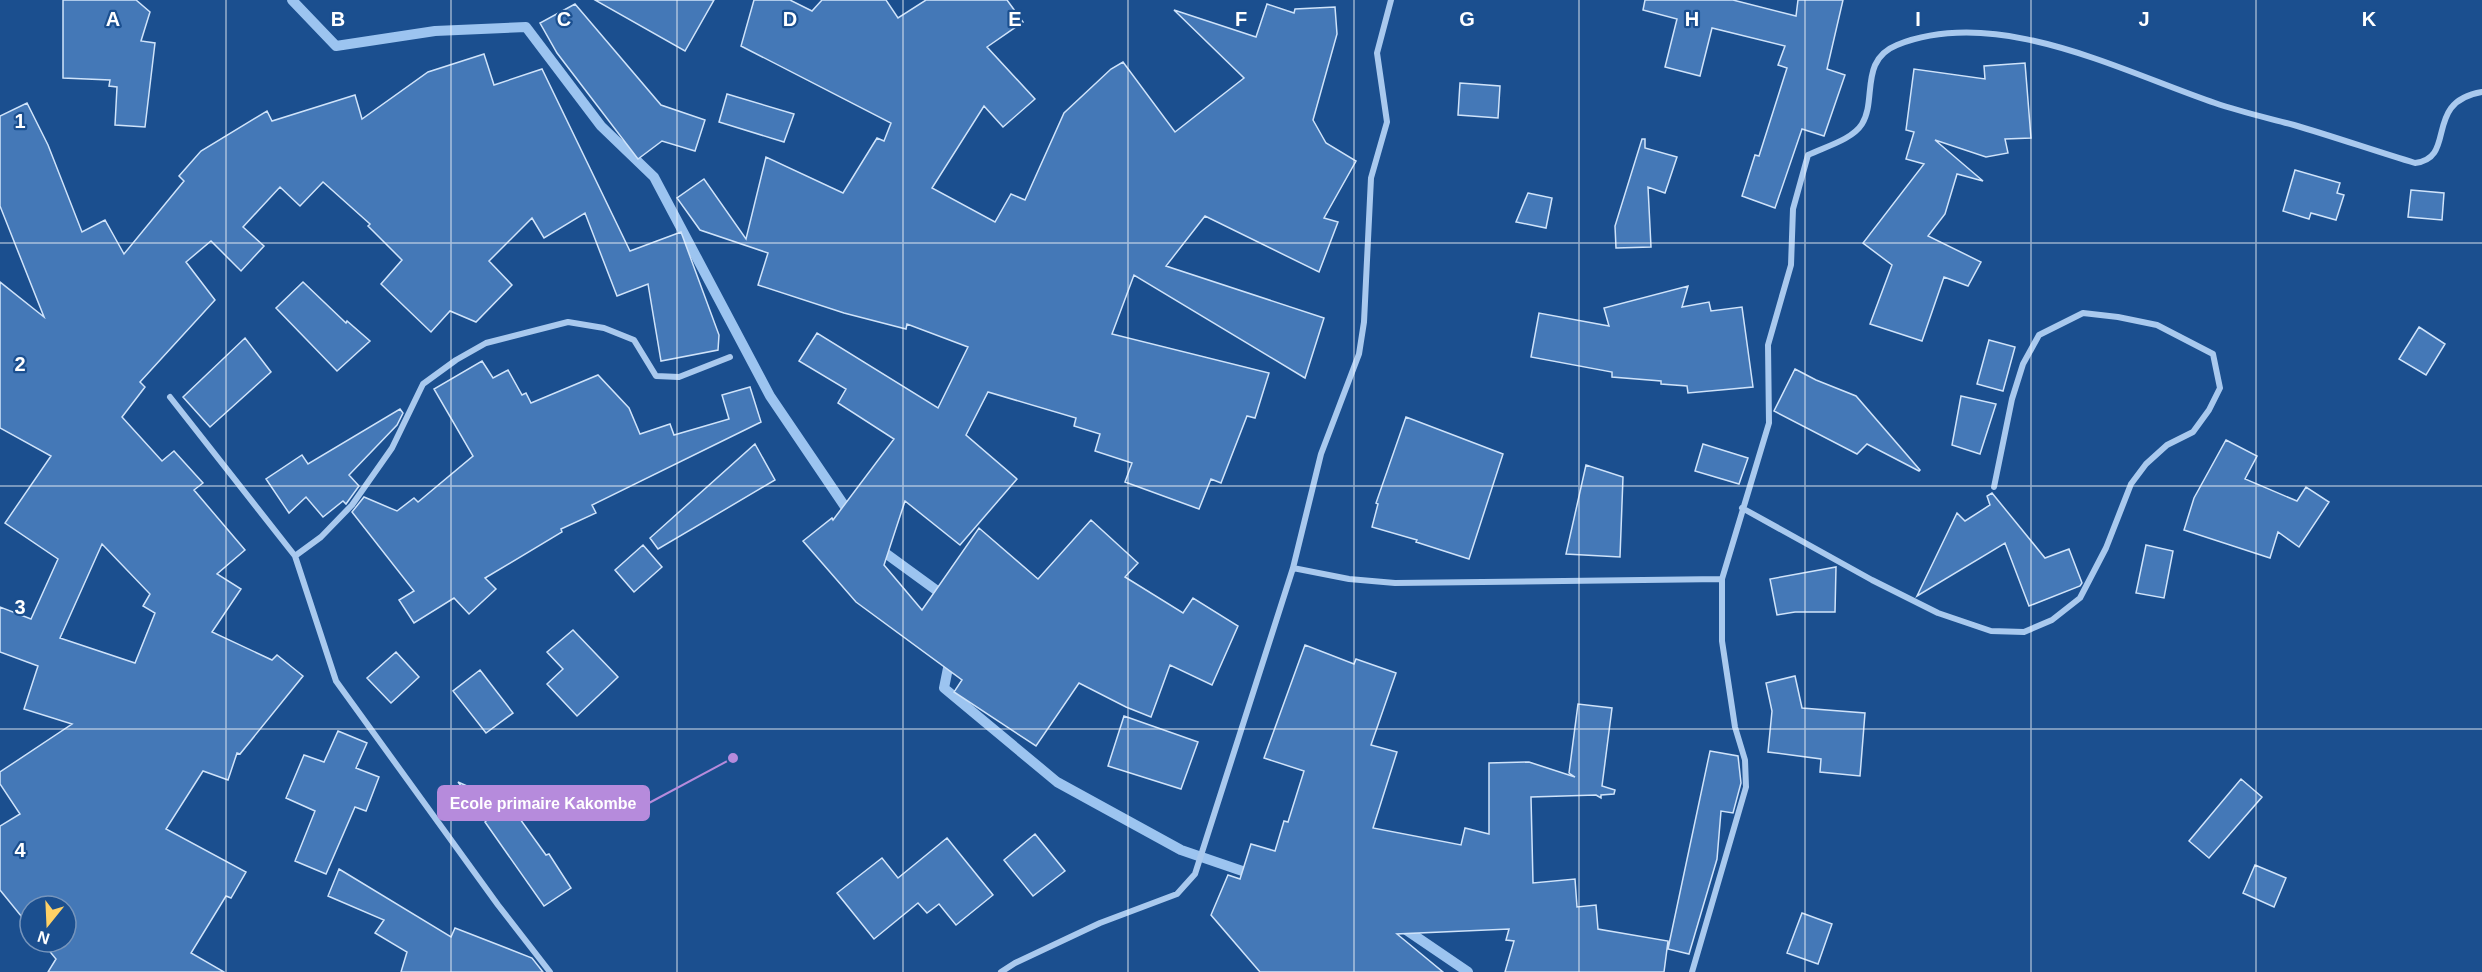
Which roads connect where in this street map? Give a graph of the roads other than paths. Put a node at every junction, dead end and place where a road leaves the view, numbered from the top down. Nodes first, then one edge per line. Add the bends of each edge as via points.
1 (1391, 0) edge
2 (2482, 92) edge
3 (730, 357) dead end
4 (170, 397) dead end
5 (1994, 487) dead end
6 (1742, 508) junction
7 (295, 556) junction
8 (1293, 568) junction
9 (1722, 579) junction
10 (550, 972) edge
11 (1001, 972) edge
12 (1692, 972) edge

1 - 8 street via 1377,53 1387,122 1371,178 1359,354 1321,454
2 - 6 street via 2458,99 2448,111 2433,156 2415,163 2216,104 2122,68 2023,38 1972,32 1895,45 1885,52 1871,77 1863,122 1852,134 1808,155 1793,209 1791,265 1768,345 1769,423
3 - 7 street via 679,377 656,376 634,340 604,328 568,322 486,343 423,384 392,448 352,506
4 - 7 street
5 - 6 street via 2012,399 2023,364 2039,335 2083,313 2157,325 2213,354 2220,388 2209,410 2193,432 2167,445 2131,484 2106,548 2080,598 2052,620 2024,632 1991,631 1938,613
6 - 9 street
7 - 10 street via 336,681
8 - 9 street via 1395,583
8 - 11 street via 1195,874 1177,894 1100,923
9 - 12 street via 1722,641 1745,760 1746,787

